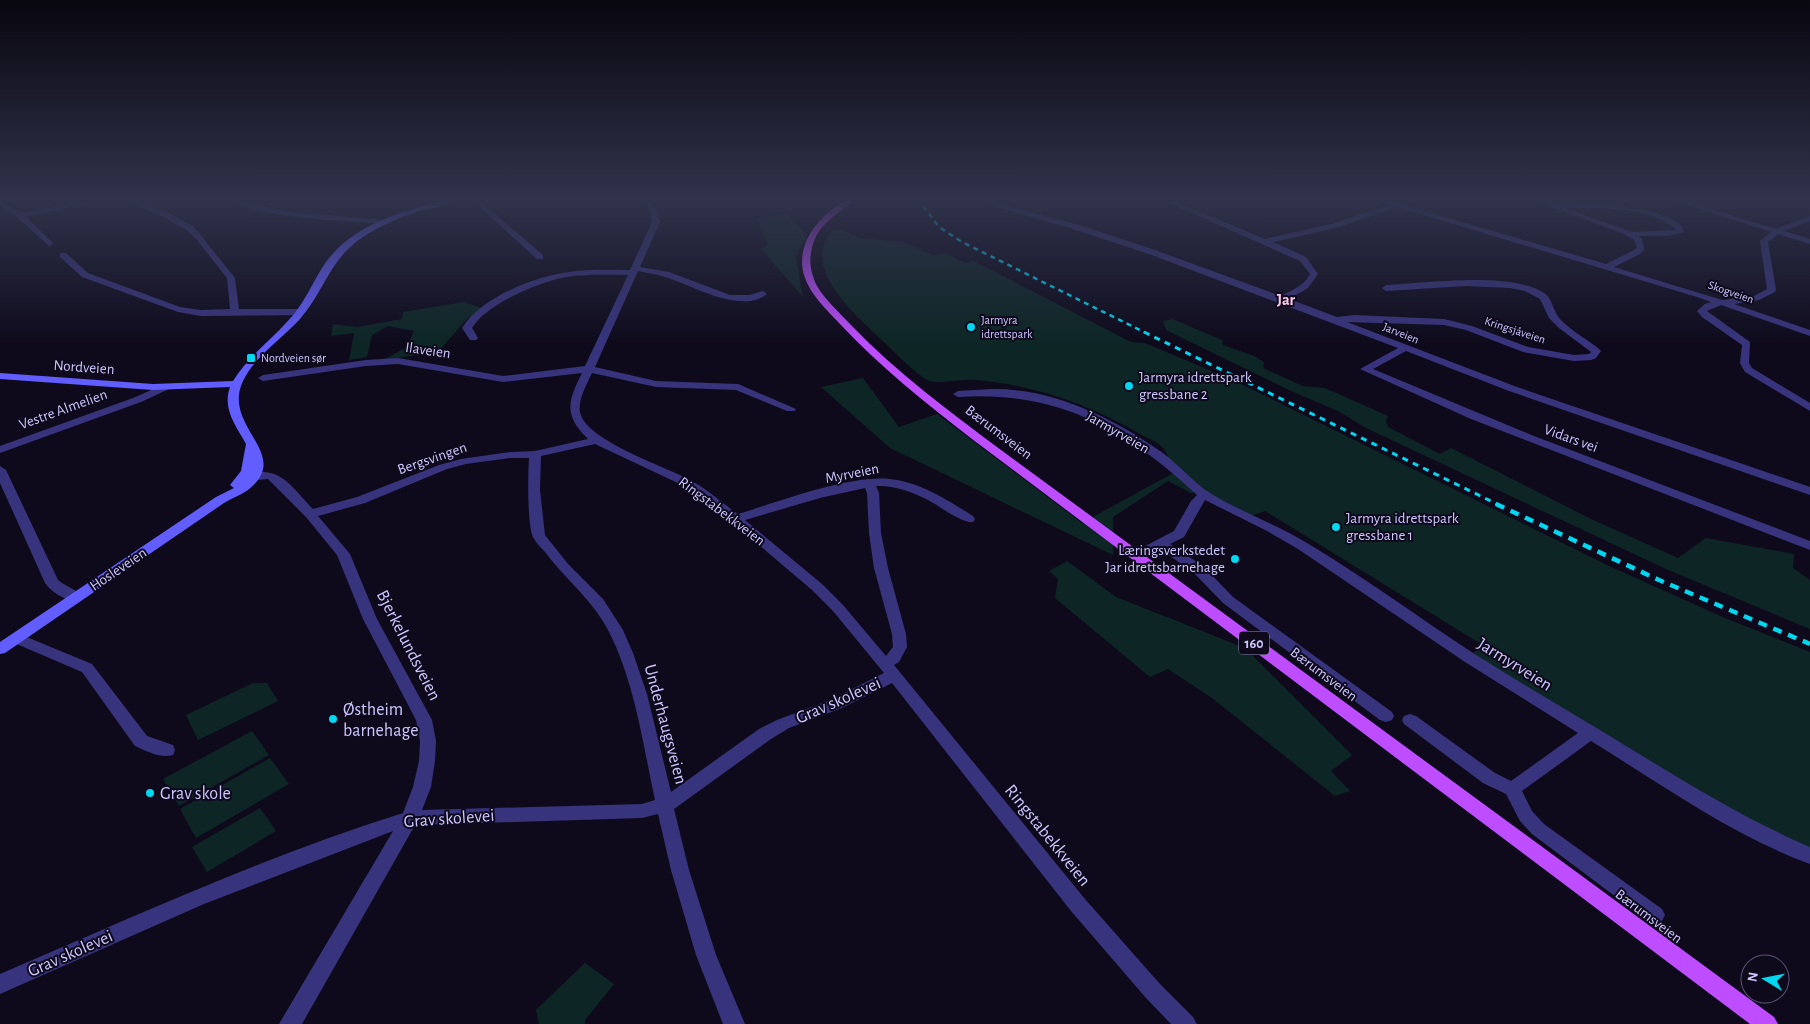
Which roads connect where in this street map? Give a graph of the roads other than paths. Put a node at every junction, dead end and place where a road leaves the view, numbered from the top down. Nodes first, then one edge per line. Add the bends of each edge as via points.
1 (208, 249) edge
2 (343, 249) edge
3 (532, 249) edge
4 (644, 249) edge
5 (807, 249) edge
6 (1141, 249) edge
7 (1282, 249) edge
8 (1545, 249) edge
9 (1640, 249) edge
10 (1765, 249) edge
11 (63, 255) dead end
12 (540, 256) dead end
13 (1607, 267) junction
14 (634, 271) junction
15 (1386, 288) dead end
16 (763, 294) dead end
17 (1281, 299) junction
18 (1724, 303) junction
19 (235, 312) junction
20 (301, 312) junction
21 (1337, 320) junction
22 (1810, 333) edge
23 (473, 338) dead end
24 (1404, 348) junction
25 (588, 369) junction
26 (0, 376) edge
27 (263, 378) dead end
28 (238, 381) junction
29 (165, 387) junction
30 (958, 394) dead end
31 (1810, 408) edge
32 (791, 409) dead end
33 (596, 440) junction
34 (0, 450) edge
35 (535, 454) junction
36 (0, 470) edge
37 (249, 478) junction
38 (869, 484) junction
39 (1810, 491) edge
40 (1204, 495) junction
41 (310, 514) junction
42 (736, 519) junction
43 (969, 519) dead end
44 (1162, 544) junction
45 (1810, 546) edge
46 (1137, 556) junction
47 (77, 597) junction
48 (17, 638) junction
49 (0, 649) edge
50 (890, 670) junction
51 (1386, 716) dead end
52 (1410, 720) dead end
53 (1590, 733) junction
54 (167, 750) dead end
55 (1512, 789) junction
56 (666, 805) junction
57 (410, 818) junction
58 (1810, 856) edge
59 (1655, 916) dead end
60 (0, 984) edge
61 (290, 1024) edge
62 (734, 1024) edge
63 (1186, 1024) edge
64 (1767, 1024) edge

1 - 19 street via 231,278
2 - 20 main road via 330,263
3 - 12 street
4 - 14 street, Ringstabekkveien
5 - 46 main road, Bærumsveien / 160 via 808,276 824,301 855,335 942,411
6 - 17 street, Jarveien
7 - 17 street via 1302,259 1314,274 1308,285
8 - 13 street, Skogveien
9 - 13 street
10 - 18 street via 1772,290 1749,300
11 - 19 street via 84,275 178,309 201,313
13 - 18 street, Skogveien
14 - 16 street via 666,274 729,298
14 - 23 street via 560,276 537,284 480,312 468,322 467,328
14 - 25 street, Ringstabekkveien
15 - 21 street, Kringsjåveien via 1486,284 1528,289 1545,300 1560,324 1596,351 1588,358 1544,354 1444,322
17 - 21 street, Jarveien
18 - 22 street, Skogveien
18 - 31 street via 1709,305 1702,311 1747,344 1745,367
19 - 20 street
20 - 28 main road
21 - 24 street, Jarveien
24 - 39 street, Jarveien
24 - 45 street, Vidars vei via 1364,369 1486,422
25 - 27 street, Ilaveien via 503,379 412,362 388,361
25 - 32 street via 656,384 738,387
25 - 33 street, Ringstabekkveien via 576,400 575,413 581,426
26 - 29 main road, Nordveien
28 - 29 main road, Nordveien
28 - 37 main road via 233,410 260,465
29 - 34 street, Vestre Almelien
30 - 40 street, Jarmyrveien via 1009,393 1080,410 1108,424 1166,462
33 - 35 street, Bergsvingen via 564,450
33 - 42 street, Ringstabekkveien via 679,477
35 - 41 street, Bergsvingen via 465,462 361,500
35 - 56 street, Underhaugsveien via 535,506 540,536 563,567 598,602 616,630 640,694
36 - 47 street via 52,583
37 - 41 street, Bjerkelundsveien via 283,485
37 - 47 main road, Hosleveien via 245,486
38 - 42 street, Myrveien
38 - 43 street, Myrveien via 892,483 913,490
38 - 50 street via 873,493 881,568 899,634 900,647
40 - 44 street via 1197,501 1179,534
40 - 53 street, Jarmyrveien via 1266,524 1303,546 1470,658
41 - 57 street, Bjerkelundsveien via 343,554 370,619 424,720 427,761 422,787
42 - 50 street, Ringstabekkveien via 817,586
44 - 46 street
44 - 51 street via 1198,569 1228,600
46 - 64 main road, Bærumsveien / 160
47 - 48 main road, Hosleveien
48 - 49 main road, Hosleveien
48 - 54 street via 87,668 141,740
50 - 56 street, Grav skolevei via 836,704 765,734
50 - 63 street, Ringstabekkveien via 1078,905
52 - 55 street via 1489,778
53 - 55 street
53 - 58 street, Jarmyrveien via 1705,803
55 - 59 street via 1526,816 1538,829
56 - 57 street, Grav skolevei via 642,811
56 - 62 street, Underhaugsveien via 706,955
57 - 60 street, Grav skolevei via 197,898
57 - 61 street, Bjerkelundsveien

